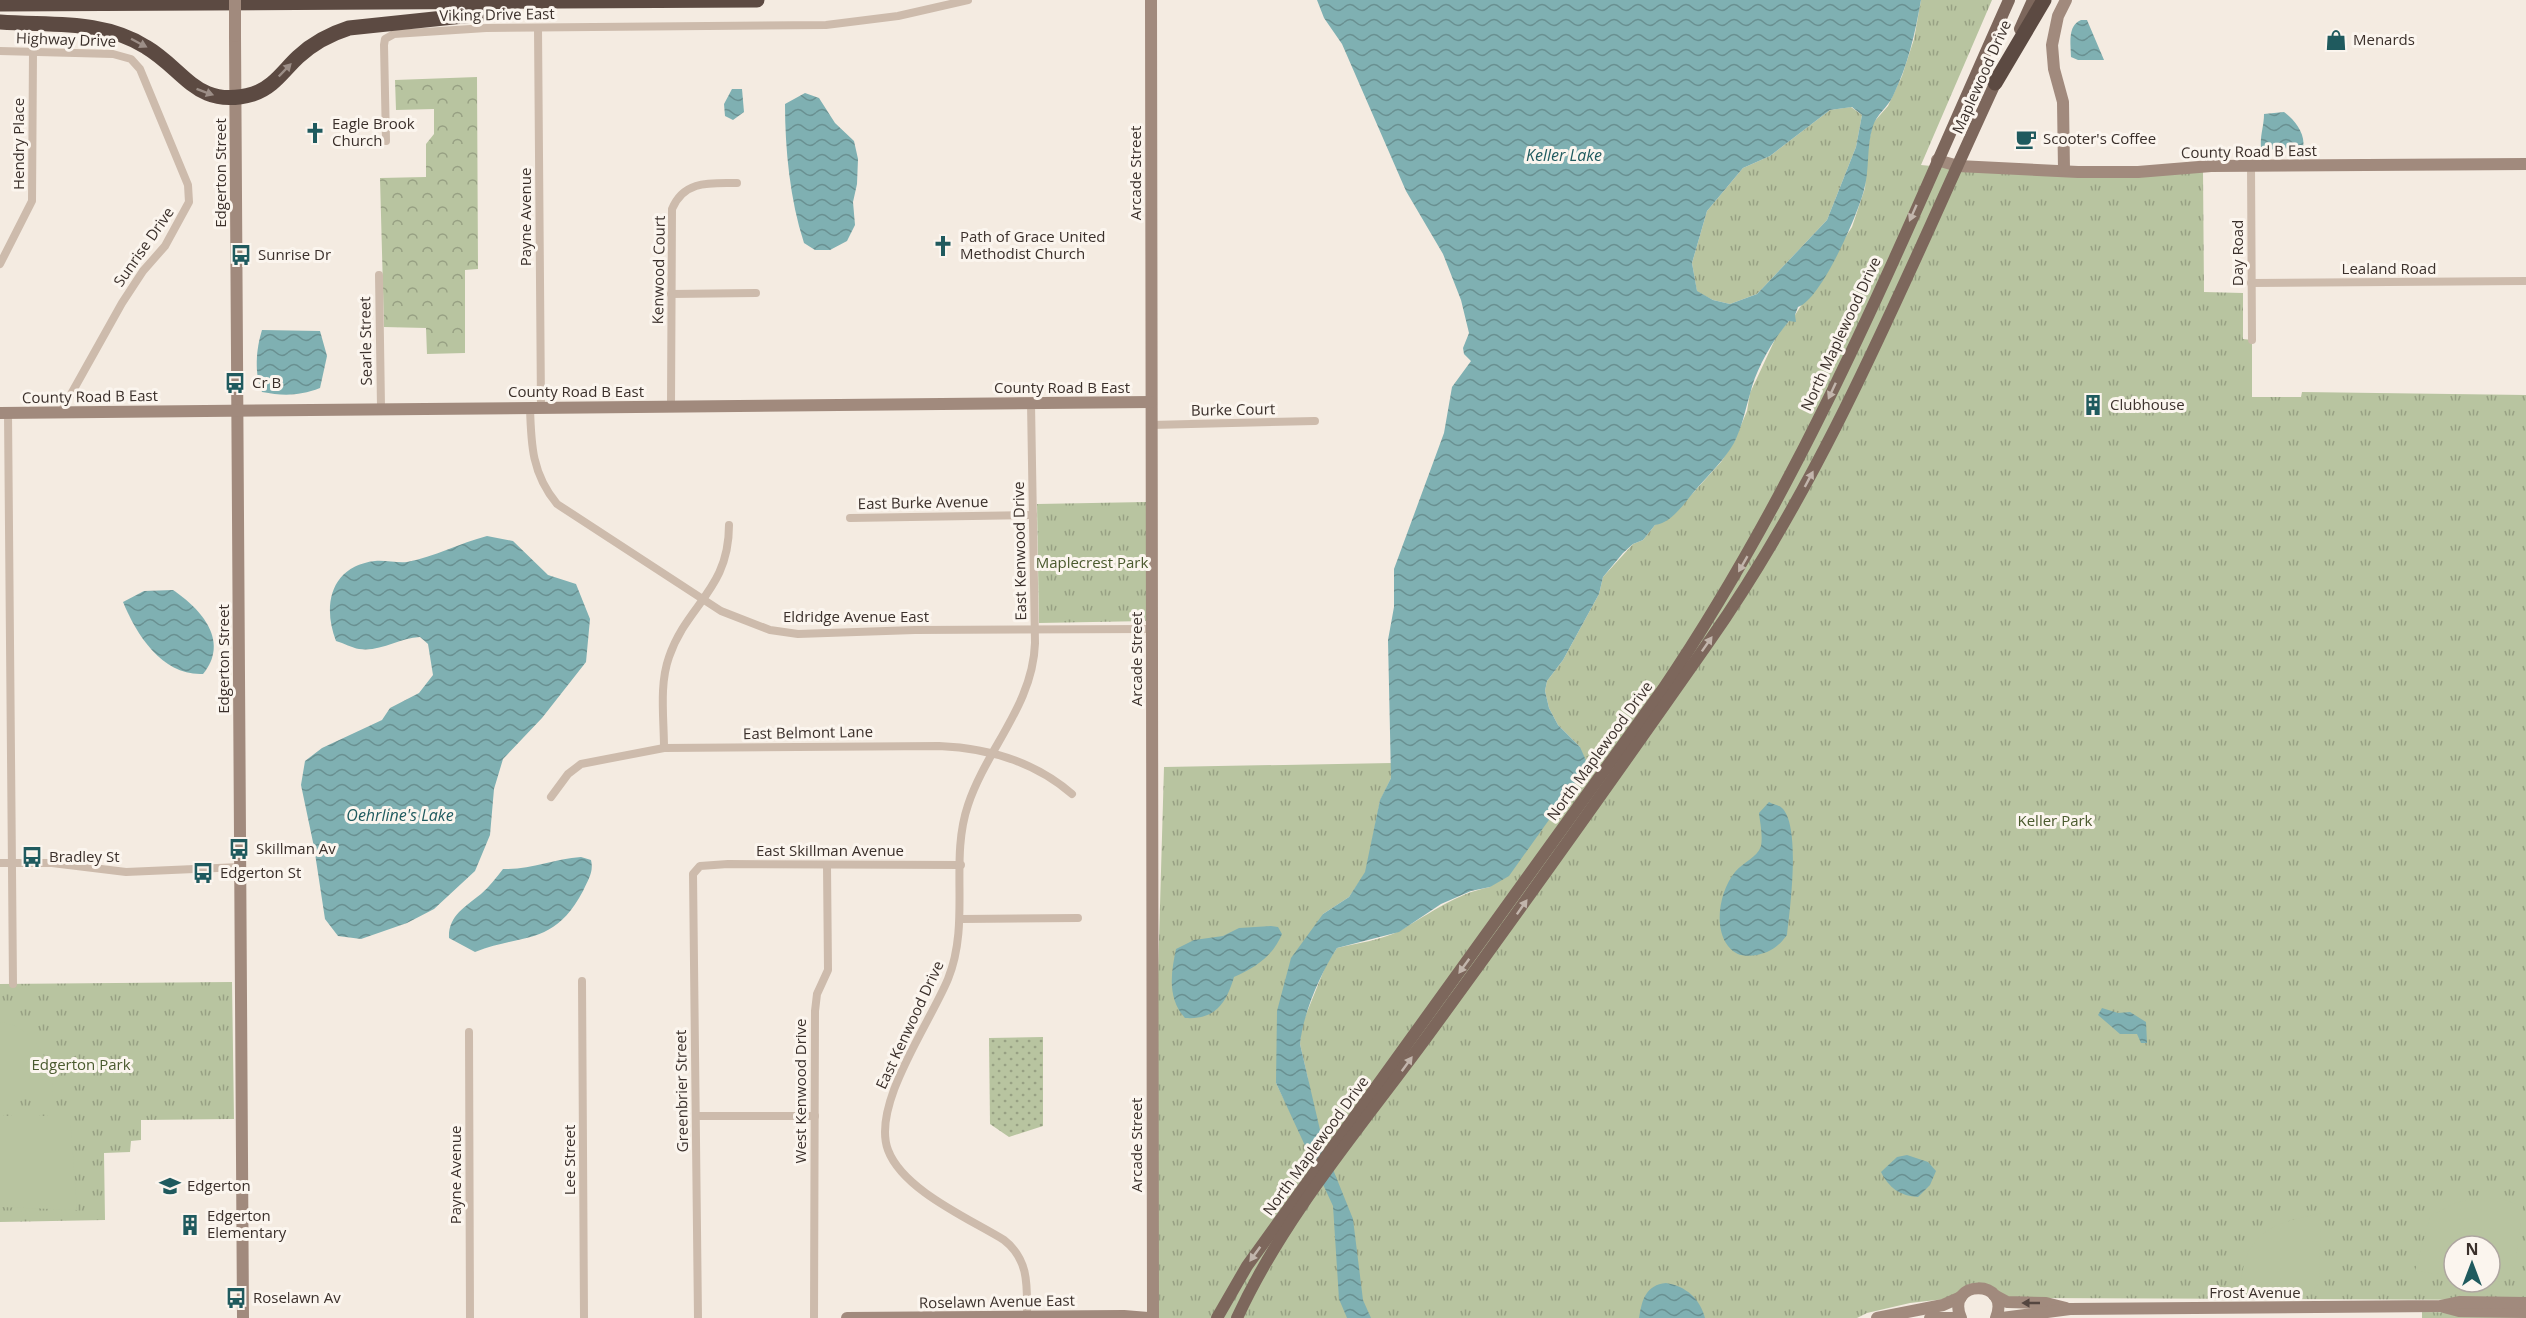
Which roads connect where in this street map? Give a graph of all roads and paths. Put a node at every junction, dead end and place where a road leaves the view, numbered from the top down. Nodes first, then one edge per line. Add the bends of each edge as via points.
1 (235, 0) edge
2 (757, 0) edge
3 (968, 0) edge
4 (1151, 0) edge
5 (2009, 0) edge
6 (2033, 0) edge
7 (2044, 0) edge
8 (2066, 0) edge
9 (622, 2) junction
10 (0, 4) edge
11 (0, 22) edge
12 (538, 27) junction
13 (0, 51) edge
14 (33, 52) junction
15 (131, 59) joint
16 (1995, 83) junction
17 (236, 96) junction
18 (386, 141) dead end
19 (1937, 160) junction
20 (2526, 164) edge
21 (1958, 166) junction
22 (2251, 166) junction
23 (2064, 170) junction
24 (737, 183) dead end
25 (0, 264) edge
26 (378, 275) dead end
27 (2526, 281) edge
28 (2251, 283) junction
29 (756, 293) dead end
30 (671, 294) junction
31 (2252, 340) dead end
32 (1152, 402) junction
33 (1031, 403) junction
34 (671, 406) junction
35 (381, 407) junction
36 (535, 407) junction
37 (237, 410) junction
38 (61, 412) junction
39 (4, 413) edge
40 (1316, 421) dead end
41 (1152, 425) junction
42 (1033, 515) junction
43 (850, 518) dead end
44 (729, 525) dead end
45 (703, 600) junction
46 (1152, 629) junction
47 (1035, 631) junction
48 (664, 748) junction
49 (993, 754) junction
50 (1072, 794) dead end
51 (552, 797) dead end
52 (0, 863) edge
53 (12, 863) junction
54 (961, 865) junction
55 (700, 866) joint
56 (827, 866) junction
57 (240, 867) junction
58 (1078, 918) dead end
59 (961, 919) junction
60 (582, 981) dead end
61 (13, 984) dead end
62 (469, 1032) dead end
63 (697, 1116) junction
64 (815, 1116) junction
65 (1346, 1139) junction
66 (1304, 1196) junction
67 (1994, 1295) junction
68 (1961, 1297) junction
69 (2526, 1303) edge
70 (2440, 1306) junction
71 (2526, 1312) edge
72 (2070, 1313) edge
73 (2194, 1313) edge
74 (2305, 1313) edge
75 (1027, 1317) edge
76 (243, 1318) edge
77 (470, 1318) edge
78 (584, 1318) edge
79 (698, 1318) edge
80 (814, 1318) edge
81 (847, 1318) edge
82 (1148, 1318) edge
83 (1153, 1318) edge
84 (1217, 1318) edge
85 (1237, 1318) edge
86 (1877, 1318) edge
87 (1930, 1318) edge
88 (1953, 1318) edge
89 (1961, 1318) edge
90 (1996, 1318) edge
91 (2002, 1318) edge

1 - 17 street, Edgerton Street, bridge
2 - 9 highway
3 - 12 street, Viking Drive East via 898,16 826,25
4 - 32 street, Arcade Street
5 - 19 main road, North Maplewood Drive
6 - 16 main road, Maplewood Drive
7 - 16 highway
8 - 23 street via 2052,45 2063,102
9 - 10 highway
17 -> 9 highway via 265,89 307,49 349,27
11 -> 17 highway via 86,25 118,33 148,48 195,88 216,96
12 - 18 street, Viking Drive East via 422,31 393,34 386,39
12 - 36 street, Payne Avenue
13 - 14 street, Highway Drive
14 - 15 street, Highway Drive via 113,54
14 - 25 street, Hendry Place via 32,201
15 - 38 street, Sunrise Drive via 140,69 188,185 189,202 165,246 122,303
16 - 21 main road, Maplewood Drive
17 - 37 street, Edgerton Street
19 - 21 street, County Road B East
19 -> 65 main road, North Maplewood Drive via 1804,452 1727,592 1664,689
20 - 22 street, County Road B East
21 - 23 street, County Road B East
65 -> 21 main road, North Maplewood Drive via 1524,904 1709,642 1768,550 1850,399
22 - 23 street, County Road B East via 2138,172
22 - 28 street, Day Road
24 - 30 street, Kenwood Court via 693,186 675,202 671,218
26 - 35 street, Searle Street
27 - 28 street, Lealand Road
28 - 31 street, Day Road
29 - 30 street
30 - 34 street, Kenwood Court
32 - 33 street, County Road B East
32 - 41 street, Arcade Street
33 - 34 street, County Road B East
33 - 42 street, East Kenwood Drive
34 - 36 street, County Road B East
35 - 36 street, County Road B East
35 - 37 street, County Road B East
36 - 45 street, Eldridge Avenue East via 533,461 542,484 557,504
37 - 38 street, County Road B East
37 - 57 street, Edgerton Street
38 - 39 street, County Road B East
39 - 53 street
40 - 41 street, Burke Court
41 - 46 street, Arcade Street
42 - 43 street, East Burke Avenue
42 - 47 street, East Kenwood Drive
44 - 45 street via 724,565
45 - 47 street, Eldridge Avenue East via 744,623 789,633
45 - 48 street via 675,643 665,668
46 - 47 street, Eldridge Avenue East
46 - 83 street, Arcade Street
47 - 49 street, East Kenwood Drive via 1029,682
48 - 49 street, East Belmont Lane via 939,746
48 - 51 street, East Belmont Lane via 581,764 568,774
49 - 50 street, East Belmont Lane via 1040,771
49 - 54 street, East Kenwood Drive via 968,804
52 - 53 street
53 - 57 street via 52,863 126,872
53 - 61 street
54 - 56 street, East Skillman Avenue
54 - 59 street, East Kenwood Drive
55 - 56 street, East Skillman Avenue
55 - 63 street, Greenbrier Street via 693,874 692,886
56 - 64 street, West Kenwood Drive via 828,970 815,1002
57 - 76 street, Edgerton Street
58 - 59 street
59 - 75 street, East Kenwood Drive via 948,979 888,1104 885,1137 892,1161 906,1178 1016,1250 1026,1273
60 - 78 street, Lee Street
62 - 77 street, Payne Avenue
63 - 64 street
63 - 79 street, Greenbrier Street
64 - 80 street, West Kenwood Drive
65 - 66 main road, North Maplewood Drive
66 -> 84 main road, North Maplewood Drive via 1247,1266
66 - 85 main road, North Maplewood Drive
67 - 68 street, Frost Avenue via 1979,1288
72 -> 67 street, Frost Avenue via 2046,1303 2007,1302
67 - 90 street via 1998,1304
68 - 86 street via 1943,1305
68 - 89 street
69 - 70 street, Frost Avenue via 2459,1302
70 - 71 street, Frost Avenue via 2459,1311
70 - 74 street, Frost Avenue
72 - 73 street, Frost Avenue
72 - 91 street, Frost Avenue
73 - 74 street, Frost Avenue
75 - 81 street, Roselawn Avenue East
75 - 82 street, Roselawn Avenue East
87 - 88 street

